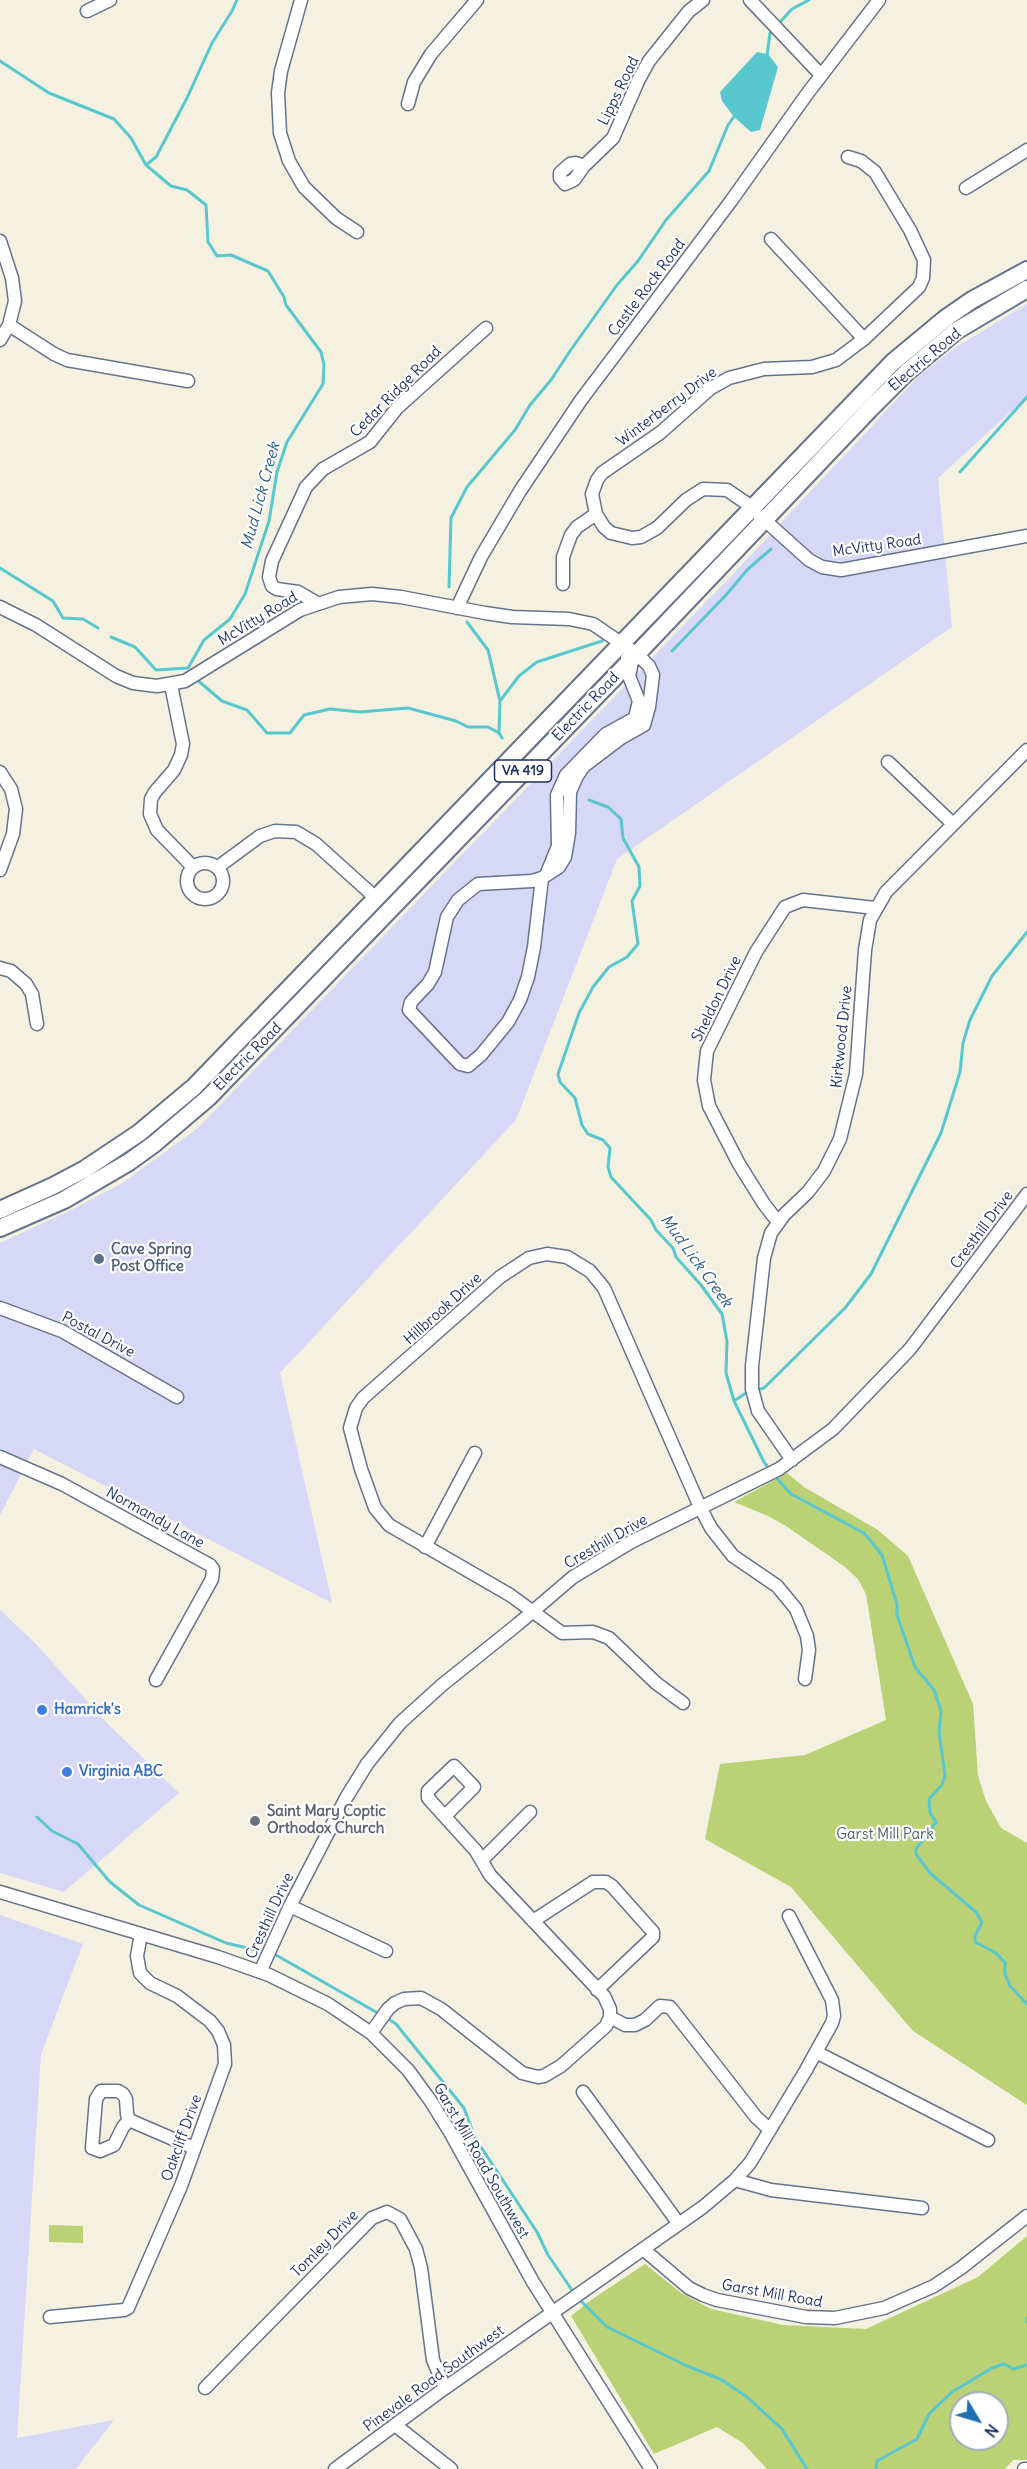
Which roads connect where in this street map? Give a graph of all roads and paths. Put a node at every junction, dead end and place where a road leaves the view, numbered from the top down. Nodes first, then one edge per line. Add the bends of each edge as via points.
1 (111, 0) edge
2 (302, 0) edge
3 (477, 0) edge
4 (703, 0) edge
5 (750, 0) edge
6 (879, 0) edge
7 (87, 11) dead end
8 (821, 75) junction
9 (408, 104) dead end
10 (1027, 150) edge
11 (848, 157) dead end
12 (584, 166) dead end
13 (966, 188) dead end
14 (357, 232) dead end
15 (771, 239) dead end
16 (0, 241) edge
17 (1027, 270) edge
18 (1027, 289) edge
19 (9, 325) junction
20 (486, 327) dead end
21 (864, 339) junction
22 (0, 340) edge
23 (188, 381) dead end
24 (753, 507) junction
25 (596, 514) junction
26 (764, 520) junction
27 (1027, 536) edge
28 (563, 584) dead end
29 (316, 603) junction
30 (0, 607) edge
31 (457, 608) junction
32 (622, 643) junction
33 (633, 658) junction
34 (171, 685) junction
35 (1027, 750) edge
36 (888, 762) dead end
37 (0, 772) edge
38 (953, 824) junction
39 (193, 867) junction
40 (218, 867) junction
41 (0, 870) edge
42 (542, 878) junction
43 (377, 899) junction
44 (875, 908) junction
45 (0, 968) edge
46 (37, 1024) dead end
47 (1027, 1194) edge
48 (0, 1209) edge
49 (778, 1222) junction
50 (0, 1228) edge
51 (0, 1308) edge
52 (177, 1398) dead end
53 (475, 1453) dead end
54 (0, 1457) edge
55 (792, 1460) junction
56 (700, 1507) junction
57 (425, 1547) junction
58 (532, 1612) junction
59 (805, 1679) dead end
60 (156, 1680) dead end
61 (683, 1703) dead end
62 (530, 1812) dead end
63 (445, 1816) dead end
64 (482, 1860) junction
65 (0, 1892) edge
66 (290, 1906) junction
67 (789, 1916) dead end
68 (533, 1921) junction
69 (141, 1934) junction
70 (386, 1951) dead end
71 (260, 1972) junction
72 (597, 1990) junction
73 (610, 2017) junction
74 (371, 2033) junction
75 (816, 2052) junction
76 (583, 2092) dead end
77 (129, 2120) junction
78 (769, 2129) junction
79 (988, 2140) dead end
80 (194, 2148) junction
81 (735, 2180) junction
82 (922, 2208) dead end
83 (1027, 2216) edge
84 (679, 2224) junction
85 (643, 2249) junction
86 (551, 2313) junction
87 (50, 2317) dead end
88 (205, 2388) dead end
89 (445, 2388) junction
90 (395, 2425) junction
91 (335, 2469) edge
92 (451, 2469) edge
93 (651, 2469) edge

1 - 7 street
2 - 14 street via 278,93 283,144 304,187
3 - 9 street via 431,54 414,82
4 - 12 street, Lipps Road via 689,11 649,61 613,138
5 - 8 street
6 - 8 street, Castle Rock Road
8 - 31 street, Castle Rock Road via 732,201 581,400 481,557
10 - 13 street
11 - 21 street, Winterberry Drive via 861,160 875,172 924,260 919,287
15 - 21 street
16 - 19 street via 14,288
17 - 24 main road, Electric Road / VA 419 via 972,300 910,347
18 - 26 main road, Electric Road / VA 419 via 984,313 920,361
19 - 22 street
19 - 23 street via 67,360
20 - 29 street, Cedar Ridge Road via 397,408 370,442 323,469 306,487 272,561 269,577 276,590 298,592
21 - 25 street, Winterberry Drive via 824,365 764,369 729,378 711,388 660,433 602,473 592,494
24 - 25 street via 746,494 732,483 718,480 708,482 657,528 641,537 611,533
24 - 26 street, McVitty Road
24 - 32 main road, Electric Road / VA 419
25 - 28 street via 577,527 566,545
26 - 27 street, McVitty Road via 809,560 841,570
26 - 33 main road, Electric Road / VA 419
29 - 31 street, McVitty Road via 372,594
29 - 34 street, McVitty Road
30 - 34 street, McVitty Road via 116,676 146,686
31 - 32 street, McVitty Road via 512,617 587,621
32 - 33 street
32 - 43 main road, Electric Road / VA 419
33 - 42 street via 629,676 639,701 635,718 606,734 566,776 557,795 558,846 548,873
33 - 42 street via 649,666 653,675 644,725 621,738 577,776 570,792 565,856 559,867
33 - 50 main road, Electric Road / VA 419 via 208,1098 129,1162 64,1200
34 - 39 street via 183,744 174,770 151,799 150,814 157,830
35 - 38 street, Kirkwood Drive
36 - 38 street
37 - 41 street via 16,809 13,834
38 - 44 street, Kirkwood Drive
39 - 40 street via 205,862
39 - 40 street via 187,885 194,896 206,899 218,895 223,886 224,878
40 - 43 street via 260,836 288,831 307,837
42 - 42 street via 534,947 520,1000 481,1055 468,1066 460,1064 409,1010 435,972 447,917 458,900 478,884
43 - 48 main road, Electric Road / VA 419 via 266,1015 164,1113 85,1169
44 - 49 street, Kirkwood Drive via 865,950 856,1074 840,1139 824,1171
44 - 49 street, Sheldon Drive via 803,900 785,907 756,952 707,1051 704,1080 709,1106
45 - 46 street via 11,971 26,984 32,994
47 - 55 street, Cresthill Drive via 887,1376 833,1429
49 - 55 street, Kirkwood Drive via 764,1258 752,1389 758,1411
51 - 52 street, Postal Drive via 62,1331
53 - 57 street
54 - 60 street, Normandy Lane via 62,1484 213,1569 212,1579
55 - 56 street, Cresthill Drive
56 - 57 street, Hillbrook Drive via 604,1288 580,1263 547,1254 529,1258 500,1277 356,1408 351,1428 375,1508 389,1525
56 - 58 street, Cresthill Drive via 594,1563
56 - 59 street, Hillbrook Drive via 733,1556 777,1586 796,1609 807,1636
57 - 58 street, Hillbrook Drive via 510,1595
58 - 61 street, Hillbrook Drive via 562,1633 593,1632 609,1638
58 - 66 street, Cresthill Drive via 419,1704 382,1744 346,1798
62 - 64 street
63 - 64 street
64 - 68 street via 490,1875
65 - 69 street, Garst Mill Road Southwest
66 - 70 street
66 - 71 street, Cresthill Drive
67 - 75 street via 833,2007 832,2023
68 - 72 street
68 - 72 street via 593,1882 612,1886 653,1932 653,1937
69 - 71 street, Garst Mill Road Southwest
69 - 80 street, Oakcliff Drive via 137,1956 140,1973 210,2021 224,2045 225,2064
71 - 74 street, Garst Mill Road Southwest via 328,2004
72 - 73 street via 609,2004
73 - 74 street via 606,2026 554,2072 538,2077 522,2073 441,2009 421,1998 395,2003
73 - 78 street via 625,2025 635,2025 660,2006 670,2007
74 - 86 street, Garst Mill Road Southwest via 408,2070 430,2100
75 - 78 street
75 - 79 street
76 - 84 street
77 - 77 street via 114,2145 100,2151 92,2148 96,2099 101,2091 123,2094
77 - 80 street
78 - 81 street via 750,2163
80 - 87 street, Oakcliff Drive via 128,2308
81 - 82 street via 771,2190
81 - 84 street
83 - 85 street, Garst Mill Road via 934,2286 884,2308 835,2318 806,2317 703,2295
84 - 85 street
85 - 86 street
86 - 89 street, Pinevale Road Southwest
86 - 93 street, Garst Mill Road Southwest
88 - 89 street, Tomley Drive via 372,2218 387,2212 400,2219 416,2249 433,2360
89 - 90 street, Pinevale Road Southwest
90 - 91 street, Pinevale Road Southwest
90 - 92 street

